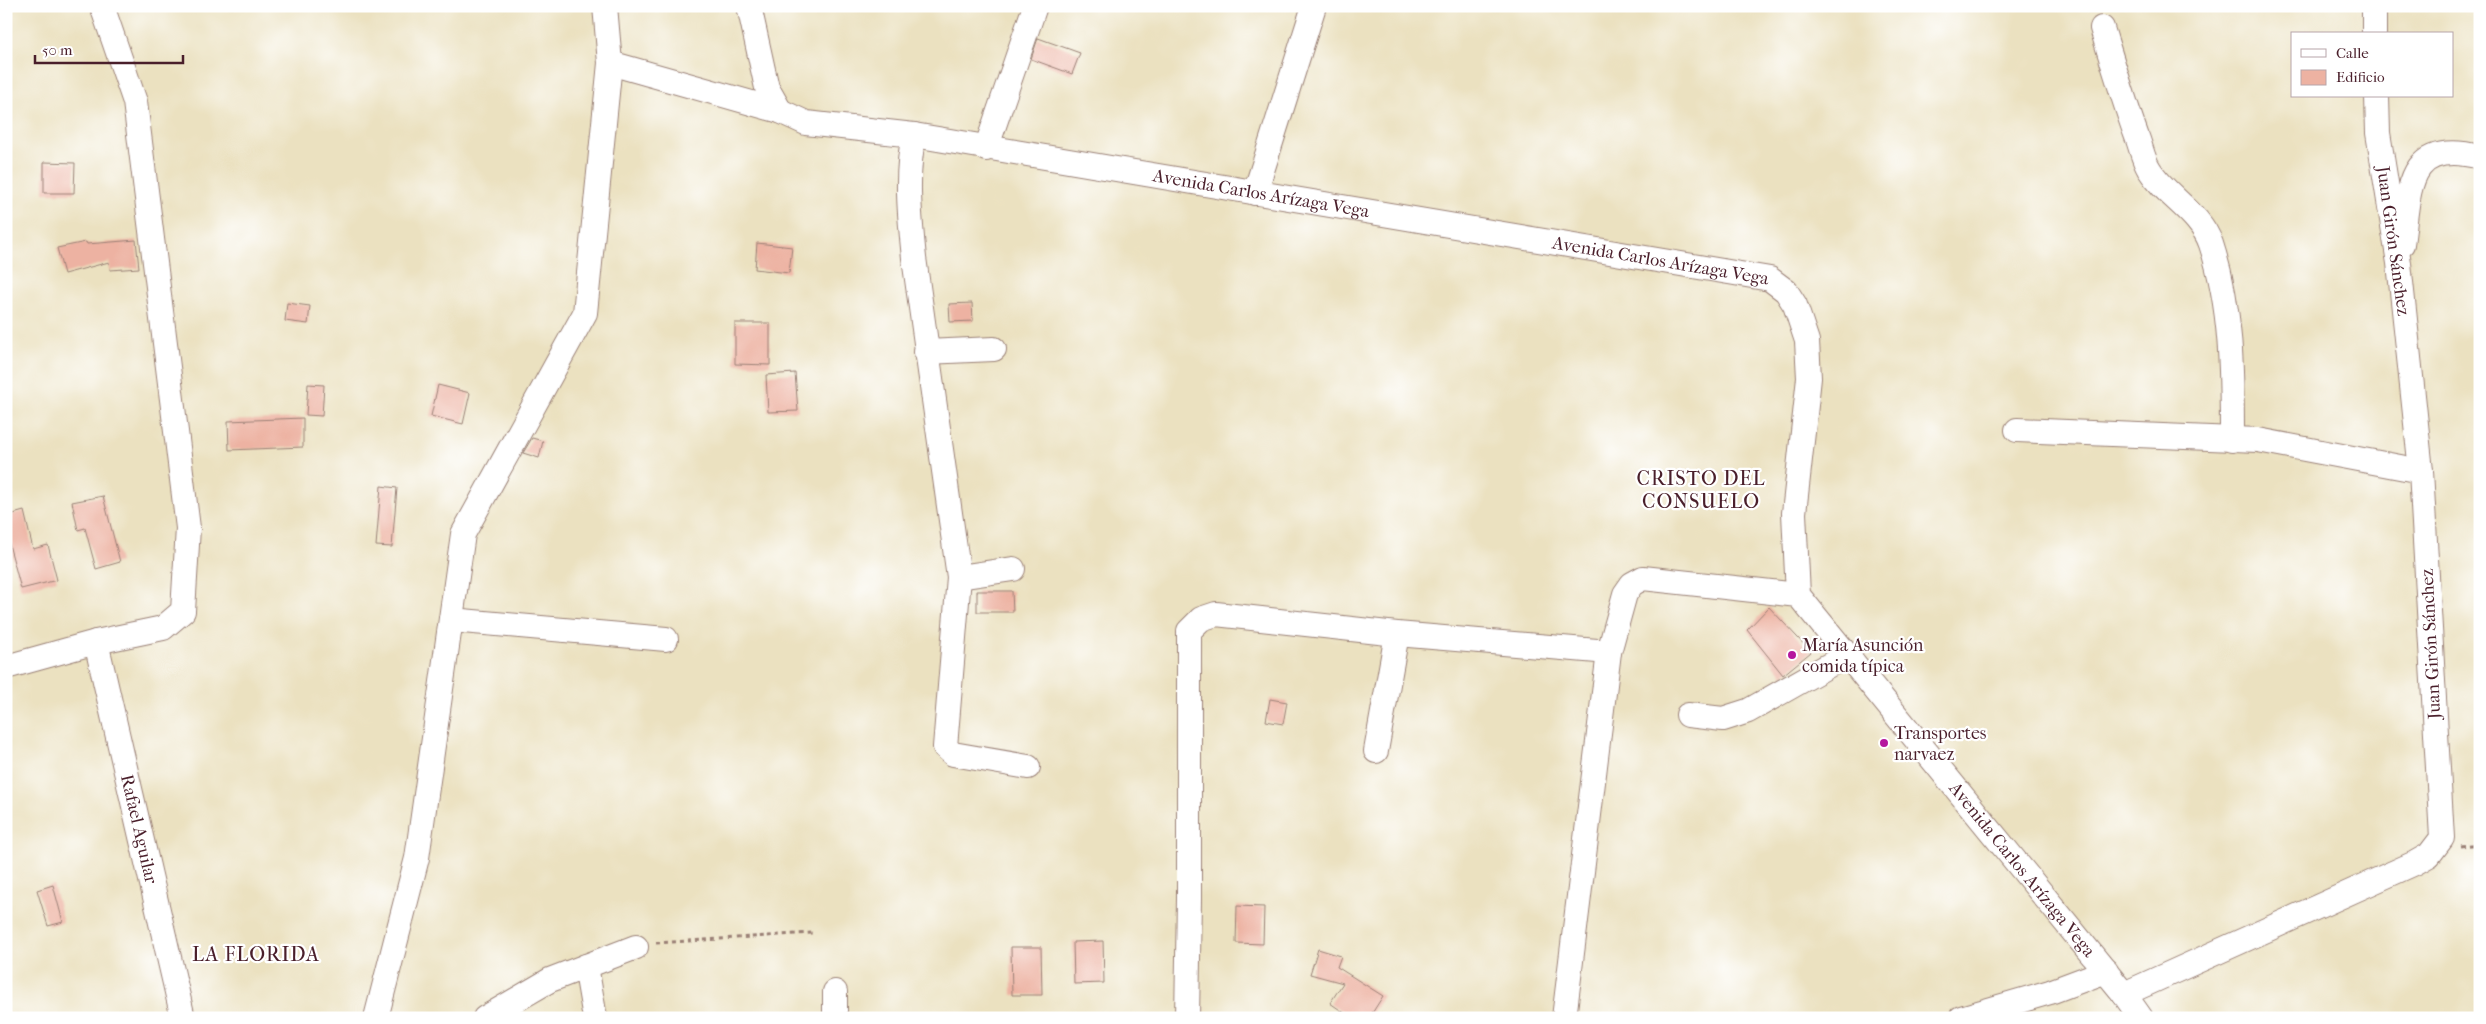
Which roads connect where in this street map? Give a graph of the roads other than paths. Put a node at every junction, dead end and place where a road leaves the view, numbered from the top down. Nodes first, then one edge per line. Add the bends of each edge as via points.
1 (102, 6) edge
2 (606, 6) edge
3 (749, 6) edge
4 (1035, 6) edge
5 (1314, 6) edge
6 (2374, 6) edge
7 (2102, 28) dead end
8 (2374, 32) edge
9 (610, 64) junction
10 (2377, 98) edge
11 (780, 111) junction
12 (914, 135) junction
13 (986, 149) junction
14 (2480, 157) edge
15 (1255, 193) junction
16 (2399, 263) junction
17 (994, 349) dead end
18 (926, 352) junction
19 (2017, 430) dead end
20 (2232, 440) junction
21 (2421, 470) junction
22 (1013, 570) dead end
23 (959, 577) junction
24 (1798, 595) junction
25 (451, 620) junction
26 (1397, 634) junction
27 (666, 639) dead end
28 (96, 642) junction
29 (1609, 652) junction
30 (1847, 655) junction
31 (6, 667) edge
32 (1688, 715) dead end
33 (1376, 751) dead end
34 (1028, 767) dead end
35 (636, 947) road end
36 (586, 966) junction
37 (2106, 972) junction
38 (834, 992) dead end
39 (2124, 994) junction
40 (183, 1018) edge
41 (376, 1018) edge
42 (485, 1018) edge
43 (595, 1018) edge
44 (835, 1018) edge
45 (1187, 1018) edge
46 (1564, 1018) edge
47 (1961, 1018) edge
48 (2141, 1018) edge

1 - 28 street via 135,102 188,528 183,611 163,628
2 - 9 street
3 - 11 street via 767,88
4 - 13 street
5 - 15 street
6 - 8 street
7 - 20 street via 2148,168 2164,189 2202,224 2211,244 2228,321 2232,360
9 - 11 street, Avenida Carlos Arízaga Vega
9 - 25 street via 584,313 463,534
10 - 16 street, Juan Girón Sánchez via 2380,143
11 - 12 street, Avenida Carlos Arízaga Vega via 806,123
12 - 13 street, Avenida Carlos Arízaga Vega
12 - 18 street via 910,152 909,206
13 - 15 street, Avenida Carlos Arízaga Vega
14 - 16 street via 2446,153 2421,163 2412,179
15 - 24 street, Avenida Carlos Arízaga Vega via 1770,279 1786,291 1795,305 1807,341 1809,378 1794,513
16 - 21 street, Juan Girón Sánchez
17 - 18 street
18 - 23 street
19 - 20 street
20 - 21 street via 2258,440
21 - 39 street, Juan Girón Sánchez via 2442,838 2429,855 2415,863
22 - 23 street
23 - 34 street via 945,747 953,754
24 - 29 street via 1643,578 1632,584 1625,594
24 - 30 street, Avenida Carlos Arízaga Vega
25 - 27 street
25 - 41 street via 417,858
26 - 29 street
26 - 33 street
26 - 45 street via 1216,614 1201,619 1189,631
28 - 31 street
28 - 40 street, Rafael Aguilar
29 - 46 street
30 - 32 street via 1748,711 1722,720
30 - 37 street, Avenida Carlos Arízaga Vega
35 - 36 street
36 - 42 street via 550,980
36 - 43 street
37 - 39 street, Avenida Carlos Arízaga Vega
37 - 47 street
38 - 44 street
39 - 48 street, Avenida Carlos Arízaga Vega

